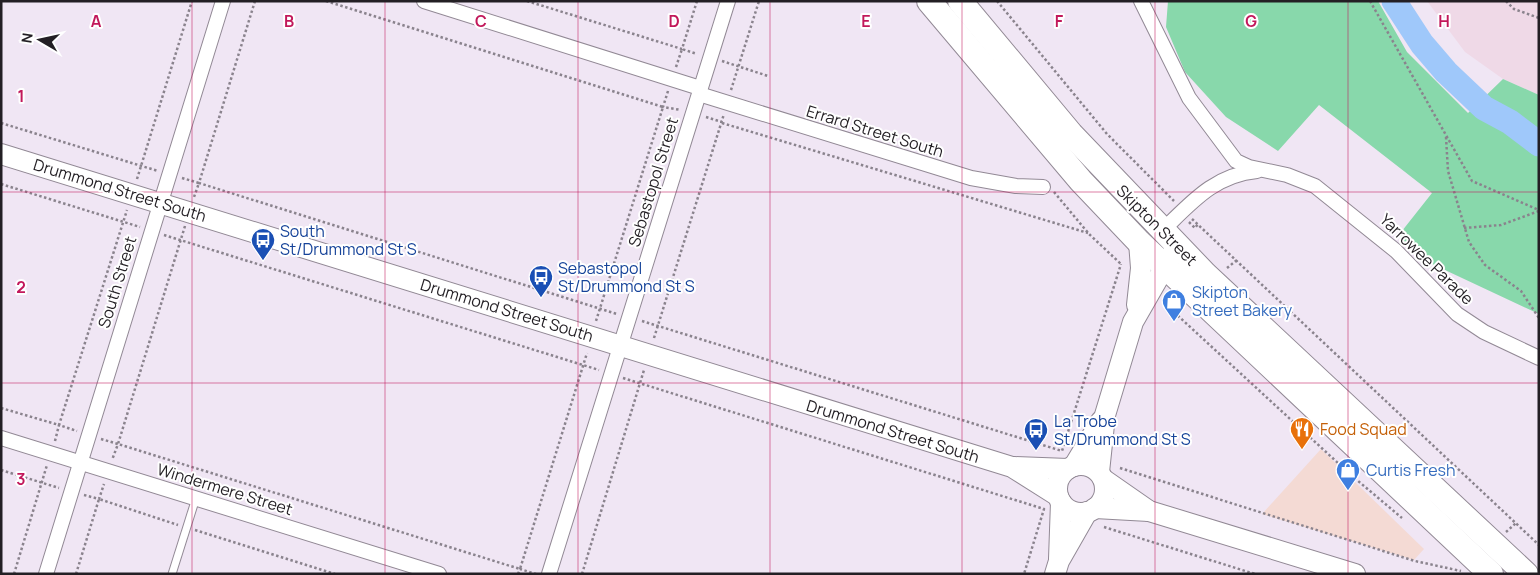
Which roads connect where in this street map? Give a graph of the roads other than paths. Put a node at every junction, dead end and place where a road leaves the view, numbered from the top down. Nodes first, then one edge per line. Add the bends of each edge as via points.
1 (222, 1) edge
2 (424, 1) edge
3 (728, 1) edge
4 (929, 1) edge
5 (960, 1) edge
6 (1141, 1) edge
7 (699, 91) junction
8 (1220, 140) junction
9 (1, 154) edge
10 (1268, 171) junction
11 (1212, 186) junction
12 (1048, 189) road end
13 (160, 203) junction
14 (1170, 239) junction
15 (1139, 242) junction
16 (1164, 266) junction
17 (1145, 285) junction
18 (620, 346) junction
19 (1539, 358) edge
20 (1105, 415) junction
21 (1, 438) edge
22 (80, 462) junction
23 (1071, 467) junction
24 (1012, 468) junction
25 (1107, 473) junction
26 (196, 498) junction
27 (1060, 499) junction
28 (1091, 510) junction
29 (1149, 511) junction
30 (1057, 567) edge
31 (429, 572) edge
32 (1522, 573) edge
33 (46, 574) edge
34 (172, 574) edge
35 (550, 574) edge
36 (1355, 574) edge
37 (1491, 574) edge

1 - 13 street, South Street
2 - 7 street, Errard Street South
3 - 7 street, Sebastopol Street
4 - 15 highway, Skipton Street via 1081,181
5 - 14 highway, Skipton Street via 1071,134
6 - 8 street, Yarrowee Parade via 1189,98
7 - 12 street, Errard Street South via 728,103 971,178
7 - 18 street, Sebastopol Street
8 - 10 street, Yarrowee Parade via 1236,161
8 - 11 street, Yarrowee Parade via 1224,163
9 - 13 main road, Drummond Street South
10 - 11 street, Yarrowee Parade via 1238,174
10 - 19 street, Yarrowee Parade via 1315,186 1396,251 1457,314 1484,332
11 - 14 street, Yarrowee Parade via 1183,211
13 - 18 main road, Drummond Street South
13 - 22 street, South Street
14 - 16 main road
14 - 32 highway, Skipton Street
15 - 16 highway, Skipton Street
15 - 17 main road
16 - 17 main road
16 - 37 highway, Skipton Street
17 - 20 main road
18 - 24 main road, Drummond Street South
18 - 35 street, Sebastopol Street
20 - 23 main road
20 - 25 main road
21 - 22 street, Windermere Street
22 - 26 street, Windermere Street
22 - 33 street, South Street
23 - 24 main road, Drummond Street South
23 - 25 main road via 1088,465
23 - 27 main road via 1058,481
24 - 27 main road, Drummond Street South
25 - 28 main road via 1104,495
25 - 29 main road
26 - 31 street, Windermere Street
26 - 34 lane
27 - 28 main road via 1073,511
27 - 30 main road
28 - 29 main road
28 - 30 main road
29 - 36 main road

